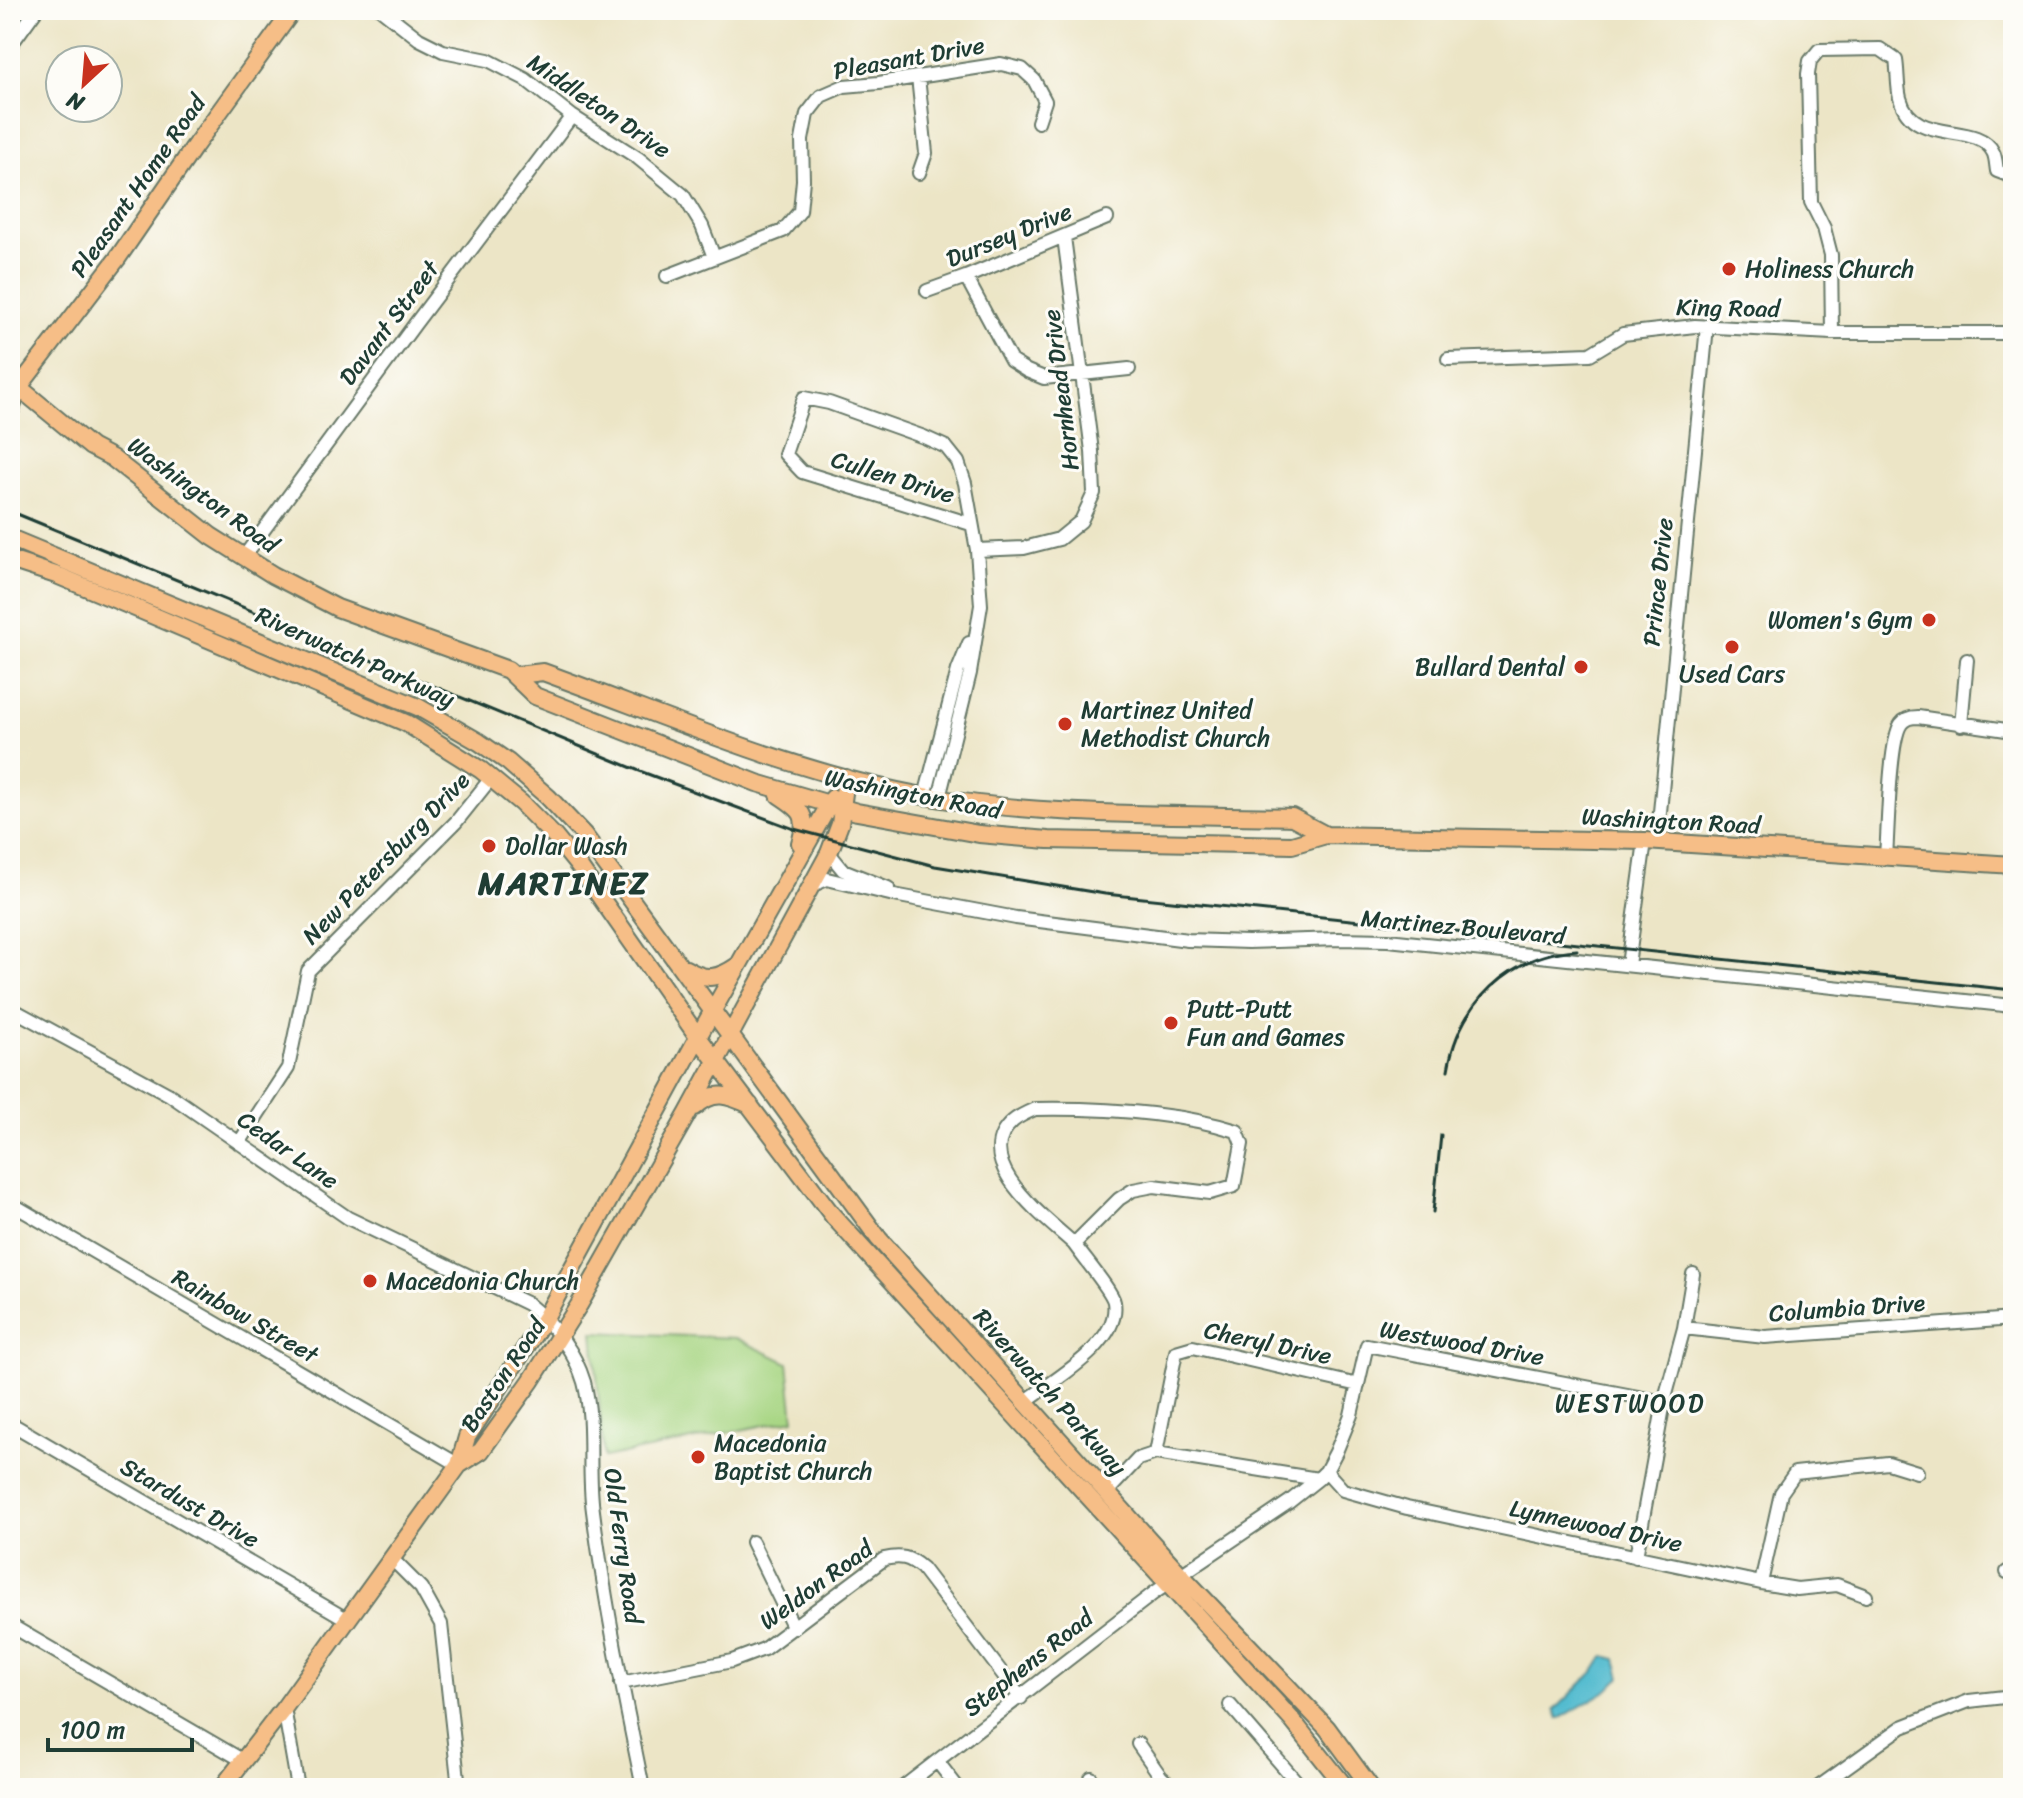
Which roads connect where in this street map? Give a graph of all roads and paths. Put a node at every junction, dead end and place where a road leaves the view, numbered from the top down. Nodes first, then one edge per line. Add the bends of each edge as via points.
1 (36, 10) edge
2 (293, 10) edge
3 (382, 10) edge
4 (10, 46) edge
5 (918, 77) junction
6 (572, 116) junction
7 (1038, 122) dead end
8 (919, 173) dead end
9 (2013, 177) edge
10 (1107, 218) dead end
11 (1064, 237) junction
12 (714, 257) junction
13 (667, 276) dead end
14 (966, 277) junction
15 (927, 291) dead end
16 (1707, 326) junction
17 (1832, 333) junction
18 (2013, 333) edge
19 (1448, 359) dead end
20 (1129, 369) dead end
21 (1082, 374) junction
22 (13, 387) edge
23 (10, 412) edge
24 (971, 524) junction
25 (10, 538) edge
26 (977, 550) junction
27 (243, 558) junction
28 (10, 560) edge
29 (1967, 660) dead end
30 (517, 675) junction
31 (1961, 725) junction
32 (2013, 731) edge
33 (492, 777) junction
34 (846, 778) junction
35 (764, 786) junction
36 (932, 797) junction
37 (836, 806) junction
38 (890, 819) junction
39 (1326, 835) junction
40 (1651, 842) junction
41 (594, 847) junction
42 (829, 853) junction
43 (1886, 857) junction
44 (798, 858) junction
45 (575, 862) junction
46 (2013, 865) edge
47 (811, 886) junction
48 (909, 897) junction
49 (741, 962) junction
50 (1628, 965) junction
51 (681, 966) junction
52 (2013, 1006) edge
53 (10, 1008) edge
54 (714, 1011) junction
55 (730, 1033) junction
56 (698, 1037) junction
57 (716, 1059) junction
58 (751, 1105) junction
59 (688, 1113) junction
60 (239, 1143) junction
61 (10, 1203) edge
62 (1074, 1244) junction
63 (1693, 1274) dead end
64 (545, 1318) junction
65 (2013, 1319) edge
66 (1684, 1328) junction
67 (560, 1335) junction
68 (1358, 1385) junction
69 (1026, 1401) junction
70 (1664, 1402) junction
71 (10, 1423) edge
72 (1156, 1453) junction
73 (459, 1465) junction
74 (1917, 1472) dead end
75 (1322, 1475) junction
76 (1108, 1491) junction
77 (752, 1542) dead end
78 (1636, 1557) junction
79 (392, 1559) junction
80 (1180, 1574) junction
81 (1761, 1583) junction
82 (1166, 1584) junction
83 (1866, 1596) dead end
84 (348, 1620) junction
85 (10, 1625) edge
86 (794, 1628) junction
87 (621, 1683) junction
88 (2013, 1696) edge
89 (1021, 1698) junction
90 (1230, 1705) dead end
91 (284, 1708) junction
92 (1138, 1744) dead end
93 (242, 1760) junction
94 (937, 1761) junction
95 (222, 1788) edge
96 (298, 1788) edge
97 (459, 1788) edge
98 (643, 1788) edge
99 (902, 1788) edge
100 (958, 1788) edge
101 (1173, 1788) edge
102 (1302, 1788) edge
103 (1346, 1788) edge
104 (1371, 1788) edge
105 (1817, 1788) edge

1 - 4 street
2 - 22 main road, Pleasant Home Road via 117,259
3 - 6 street, Middleton Drive via 437,49 488,60 525,79
5 - 7 street, Pleasant Drive via 1001,64 1022,69 1045,101
5 - 8 street via 926,153
5 - 12 street, Pleasant Drive via 844,86 821,96 807,114 802,140 800,211 783,231
6 - 12 street, Middleton Drive via 638,158 683,195
6 - 27 street, Davant Street
9 - 17 street via 1997,171 1993,151 1979,139 1937,131 1910,119 1900,98 1896,60 1880,49 1819,50 1808,74 1811,202 1831,255
10 - 11 street, Dursey Drive
11 - 14 street, Dursey Drive
11 - 21 street, Hornhead Drive
12 - 13 street, Pleasant Drive
14 - 15 street, Dursey Drive
14 - 21 street via 1011,361 1044,378
16 - 17 street, King Road
16 - 19 street, King Road via 1623,334 1590,354
16 - 40 street, Prince Drive
17 - 18 street, King Road
20 - 21 street
21 - 26 street, Hornhead Drive via 1094,493 1081,521 1059,539 1024,548
22 - 23 main road, Pleasant Home Road
22 - 27 main road, Washington Road
24 - 24 street, Cullen Drive via 965,483 946,447 804,398 785,454 802,472
24 - 26 street
25 - 41 main road, Riverwatch Parkway via 429,713 508,762
26 - 36 street via 981,605 970,673
27 - 30 main road, Washington Road via 337,608
28 - 33 main road, Riverwatch Parkway via 374,709
29 - 31 street
30 - 34 main road, Washington Road via 543,672 757,752
30 - 35 main road, Washington Road via 535,696
31 - 32 street
31 - 43 street via 1918,717 1901,724
33 - 45 main road, Riverwatch Parkway
33 - 60 street, New Petersburg Drive via 456,822 308,971 288,1068
34 - 36 main road, Washington Road
34 - 37 main road, Baston Road
35 - 37 main road, Washington Road
35 - 44 main road via 802,813 805,825
36 - 39 main road, Washington Road via 1048,810 1292,817
37 - 38 main road, Washington Road
37 - 42 main road, Baston Road via 840,824
37 - 44 main road
38 - 39 main road, Washington Road via 1048,840 1292,845
38 - 42 main road via 853,825
39 - 40 main road, Washington Road
40 - 43 main road, Washington Road
40 - 50 street, Prince Drive
41 - 45 main road
41 - 51 main road, Riverwatch Parkway
42 - 47 main road, Baston Road
42 - 48 street, Martinez Boulevard via 843,870
43 - 46 main road, Washington Road
44 - 49 main road
45 - 56 main road, Riverwatch Parkway
47 - 48 street, Martinez Boulevard via 827,879
47 - 55 main road, Baston Road
48 - 50 street, Martinez Boulevard via 1016,918 1188,940 1362,939
49 - 51 main road via 724,975 707,979
49 - 54 main road
50 - 52 street, Martinez Boulevard
51 - 54 main road, Riverwatch Parkway
53 - 60 street, Cedar Lane via 146,1080
54 - 55 main road, Riverwatch Parkway
54 - 56 main road
55 - 57 main road, Baston Road
55 - 69 main road, Riverwatch Parkway via 879,1239
56 - 57 main road, Riverwatch Parkway
56 - 64 main road
57 - 58 main road, Riverwatch Parkway
57 - 59 main road, Baston Road
58 - 59 main road via 723,1093 710,1095
58 - 82 main road, Riverwatch Parkway via 863,1252
59 - 67 main road, Baston Road
60 - 64 street, Cedar Lane via 348,1218 485,1281
61 - 73 street, Rainbow Street
62 - 62 street via 1133,1190 1154,1186 1210,1193 1234,1186 1242,1144 1237,1131 1139,1114 1053,1108 1035,1109 1012,1122 1001,1139 999,1159 1008,1178
62 - 69 street via 1114,1299 1113,1324 1093,1351
63 - 66 street
64 - 67 street, Old Ferry Road
64 - 73 main road via 467,1437
65 - 66 street, Columbia Drive via 1765,1337
66 - 70 street
67 - 73 main road, Baston Road via 481,1451
67 - 87 street, Old Ferry Road via 585,1385 592,1508
68 - 70 street, Westwood Drive via 1367,1345
68 - 72 street, Cheryl Drive via 1193,1347 1176,1352
68 - 75 street, Westwood Drive via 1341,1441
69 - 76 main road, Riverwatch Parkway
70 - 78 street
71 - 84 street, Stardust Drive
72 - 75 street, Lynnewood Drive
72 - 76 street via 1138,1459
73 - 79 main road, Baston Road
74 - 81 street via 1888,1463 1795,1473 1781,1493
75 - 78 street, Lynnewood Drive via 1343,1490 1407,1508
75 - 80 street, Westwood Drive
76 - 80 main road, Riverwatch Parkway
77 - 86 street
78 - 81 street, Lynnewood Drive
79 - 84 main road, Baston Road
79 - 97 street via 421,1588 441,1624
80 - 82 street, Stephens Road
80 - 104 main road, Riverwatch Parkway via 1327,1728
81 - 83 street, Lynnewood Drive via 1797,1589 1837,1585
82 - 89 street, Stephens Road
82 - 103 main road, Riverwatch Parkway via 1292,1720
84 - 91 main road, Baston Road
85 - 93 street
86 - 87 street, Weldon Road via 747,1657
86 - 89 street, Weldon Road via 884,1559 911,1559
87 - 98 street, Old Ferry Road
88 - 105 street via 1969,1701 1902,1727
89 - 94 street, Stephens Road
90 - 102 street
91 - 93 main road, Baston Road
91 - 96 street
92 - 101 street
93 - 95 main road, Baston Road
94 - 99 street, Stephens Road
94 - 100 street

